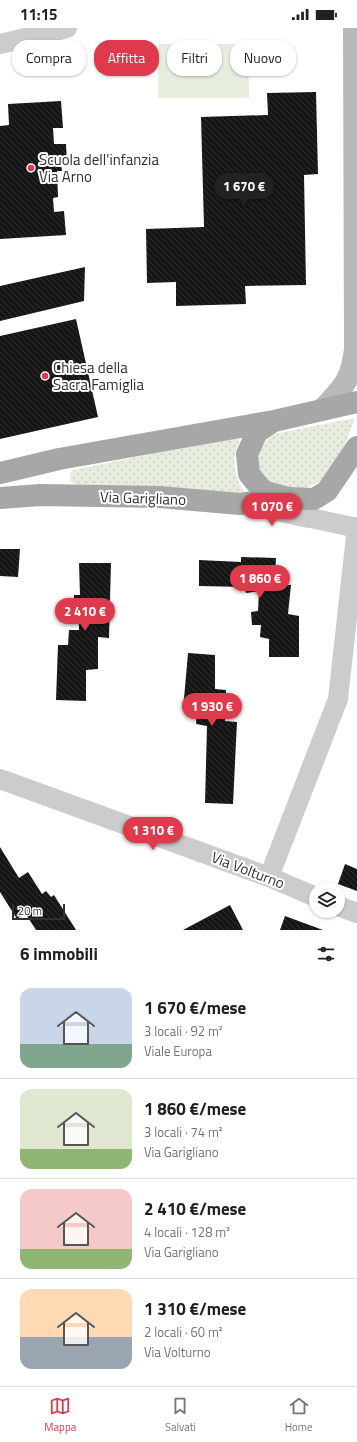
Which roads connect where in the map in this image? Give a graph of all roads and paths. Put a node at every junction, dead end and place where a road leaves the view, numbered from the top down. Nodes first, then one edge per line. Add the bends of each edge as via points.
1 (67, 28) edge
2 (354, 28) edge
3 (0, 44) edge
4 (357, 402) edge
5 (323, 409) junction
6 (274, 421) junction
7 (357, 447) edge
8 (0, 473) edge
9 (0, 498) edge
10 (286, 498) junction
11 (240, 504) junction
12 (311, 518) junction
13 (357, 528) edge
14 (0, 779) edge
15 (269, 877) junction
16 (309, 893) edge
17 (345, 909) edge
18 (357, 914) edge

1 - 3 street
2 - 5 street via 355,349 353,366 346,384
4 - 5 main road, Via Garigliano
5 - 6 main road, Via Garigliano
6 - 8 main road, Via Garigliano via 59,459
6 - 10 main road, Via Garigliano via 257,432 247,454 249,474 263,491
7 - 10 main road, Via Garigliano via 327,491 314,499
9 - 11 main road, Via Garigliano via 40,495 152,497
10 - 11 main road, Via Garigliano
10 - 12 street
11 - 12 street
12 - 13 street
13 - 15 street via 338,699
14 - 15 street, Via Volturno
15 - 16 street, Via Volturno
17 - 18 street

